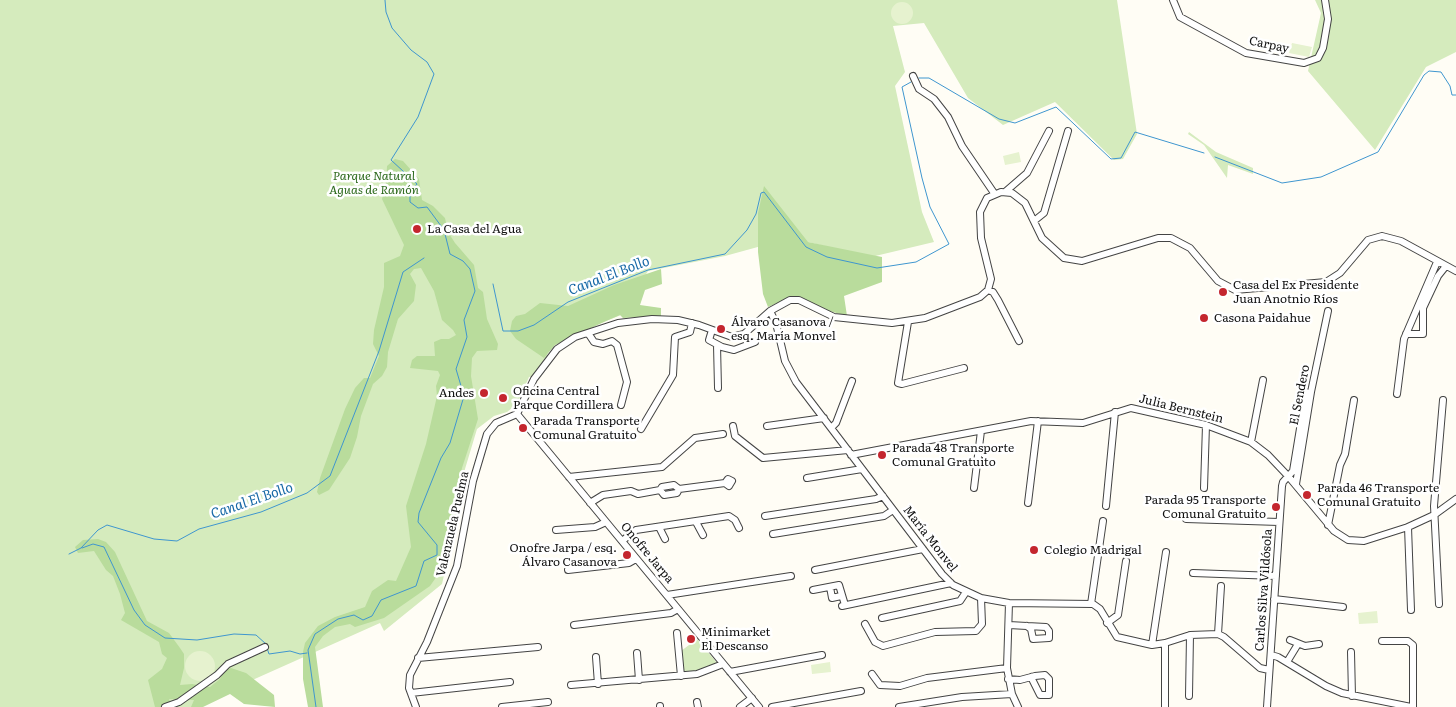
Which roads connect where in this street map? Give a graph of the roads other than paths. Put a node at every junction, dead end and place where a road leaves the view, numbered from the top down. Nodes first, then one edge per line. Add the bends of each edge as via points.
1 (1173, 0) edge
2 (1325, 0) edge
3 (913, 76) dead end
4 (1049, 130) dead end
5 (1068, 131) dead end
6 (1005, 192) junction
7 (994, 194) junction
8 (1034, 221) junction
9 (1437, 262) junction
10 (1446, 266) junction
11 (1456, 271) edge
12 (988, 290) junction
13 (1421, 307) junction
14 (1328, 311) dead end
15 (770, 312) junction
16 (908, 322) junction
17 (692, 323) junction
18 (712, 330) junction
19 (588, 332) junction
20 (1406, 334) junction
21 (1019, 341) dead end
22 (755, 342) dead end
23 (716, 345) junction
24 (964, 368) dead end
25 (1263, 380) dead end
26 (852, 382) dead end
27 (718, 388) dead end
28 (1306, 392) dead end
29 (1397, 394) dead end
30 (1354, 400) dead end
31 (1443, 400) dead end
32 (621, 405) dead end
33 (1115, 412) junction
34 (517, 414) junction
35 (824, 418) junction
36 (1038, 420) junction
37 (1206, 425) junction
38 (733, 426) dead end
39 (767, 426) dead end
40 (831, 428) junction
41 (641, 429) dead end
42 (981, 431) junction
43 (723, 434) dead end
44 (1251, 442) junction
45 (850, 453) junction
46 (862, 469) junction
47 (1288, 476) junction
48 (569, 477) junction
49 (807, 478) dead end
50 (725, 483) dead end
51 (1296, 484) junction
52 (974, 488) dead end
53 (1204, 488) dead end
54 (883, 496) junction
55 (1456, 499) edge
56 (590, 503) junction
57 (1028, 503) dead end
58 (1106, 506) dead end
59 (893, 510) junction
60 (1434, 515) junction
61 (765, 516) dead end
62 (1186, 519) dead end
63 (1103, 521) dead end
64 (606, 522) junction
65 (696, 522) junction
66 (1279, 522) junction
67 (1328, 525) junction
68 (659, 527) junction
69 (1408, 527) junction
70 (739, 528) dead end
71 (556, 530) dead end
72 (773, 534) dead end
73 (704, 535) dead end
74 (665, 539) dead end
75 (624, 544) junction
76 (924, 549) junction
77 (1166, 552) dead end
78 (636, 559) junction
79 (1126, 561) dead end
80 (568, 570) dead end
81 (815, 570) dead end
82 (1193, 573) dead end
83 (790, 576) dead end
84 (1276, 576) junction
85 (951, 583) junction
86 (1221, 586) dead end
87 (814, 590) dead end
88 (966, 592) junction
89 (667, 595) junction
90 (981, 598) junction
91 (1274, 599) junction
92 (1009, 603) junction
93 (1091, 604) junction
94 (1439, 604) dead end
95 (1343, 607) dead end
96 (678, 609) junction
97 (1411, 610) dead end
98 (882, 618) dead end
99 (1107, 623) junction
100 (865, 624) dead end
101 (574, 625) dead end
102 (1009, 625) junction
103 (1027, 626) dead end
104 (677, 633) dead end
105 (1218, 634) junction
106 (1190, 635) junction
107 (1290, 640) dead end
108 (1382, 641) dead end
109 (1165, 643) junction
110 (1298, 644) junction
111 (1319, 644) dead end
112 (1152, 645) junction
113 (265, 647) dead end
114 (538, 647) dead end
115 (1351, 652) dead end
116 (637, 653) dead end
117 (822, 655) dead end
118 (1271, 655) junction
119 (596, 657) dead end
120 (418, 658) junction
121 (1287, 662) junction
122 (723, 664) junction
123 (1007, 668) junction
124 (1269, 670) junction
125 (730, 672) junction
126 (872, 674) dead end
127 (681, 676) junction
128 (1031, 677) dead end
129 (1008, 679) junction
130 (639, 680) junction
131 (510, 682) dead end
132 (598, 684) junction
133 (571, 685) dead end
134 (861, 691) dead end
135 (411, 693) junction
136 (1012, 694) junction
137 (1189, 696) dead end
138 (1352, 696) junction
139 (752, 698) junction
140 (548, 702) dead end
141 (1391, 705) edge
142 (165, 707) edge
143 (416, 707) edge
144 (502, 707) edge
145 (740, 707) edge
146 (759, 707) edge
147 (772, 707) edge
148 (899, 707) edge
149 (1018, 707) edge
150 (1166, 707) edge
151 (1267, 707) edge
152 (1410, 707) edge

1 - 2 street, Carpay via 1180,17 1246,54 1304,64 1318,58 1323,48 1328,19
3 - 7 street via 919,89 934,99 948,117 962,146
4 - 6 street via 1027,173
5 - 8 street via 1044,213
6 - 7 street
6 - 8 street via 1025,203
7 - 12 street via 985,201 980,212 981,238 991,276
8 - 9 street via 1050,247 1072,261 1086,260 1158,238 1179,241 1193,250 1223,286 1239,291 1326,282 1345,268 1366,242 1378,236 1396,239
9 - 10 street
9 - 13 street
10 - 11 street
10 - 13 street
12 - 16 street via 977,299
12 - 21 street via 998,300
13 - 20 street
13 - 20 street via 1423,334
14 - 51 street, El Sendero
15 - 16 street via 790,300 799,300 834,317 884,323
15 - 18 street via 738,336 726,336
15 - 35 street, María Monvel via 788,369
16 - 24 street via 898,383
17 - 18 street
17 - 19 street via 664,319 633,321
17 - 41 street via 690,332 675,337 673,375
18 - 23 street via 709,340
19 - 32 street via 594,342 612,341 617,345 627,382
19 - 34 street via 568,340 548,358
20 - 29 street
22 - 23 street via 734,350
23 - 27 street
25 - 44 street
26 - 40 street
28 - 47 street, Carlos Silva Vildósola via 1293,471
30 - 67 street
31 - 60 street
33 - 36 street, Julia Bernstein via 1083,423
33 - 37 street, Julia Bernstein via 1135,409
33 - 58 street
34 - 48 street, Onofre Jarpa
34 - 120 street, Valenzuela Puelma via 496,423 487,434 474,481 458,566
35 - 39 street
35 - 40 street, María Monvel
36 - 42 street, Julia Bernstein
36 - 57 street
37 - 44 street, Julia Bernstein
37 - 53 street
38 - 45 street, Julia Bernstein via 735,436 763,458
40 - 45 street, María Monvel
42 - 45 street, Julia Bernstein
42 - 52 street
43 - 48 street via 695,438 662,466
44 - 47 street, Julia Bernstein
45 - 46 street, María Monvel
46 - 49 street
46 - 54 street, María Monvel
47 - 51 street, Julia Bernstein
47 - 66 street, Carlos Silva Vildósola via 1283,482
48 - 56 street, Onofre Jarpa
50 - 56 street via 679,489 674,485 638,494 631,491 603,495
51 - 67 street, Julia Bernstein
54 - 59 street, María Monvel
54 - 61 street via 876,500
55 - 60 street, Julia Bernstein
56 - 64 street, Onofre Jarpa
59 - 72 street via 884,516
59 - 76 street, María Monvel
60 - 69 street, Julia Bernstein
60 - 94 street
62 - 66 street
63 - 93 street
64 - 71 street via 595,527
64 - 75 street, Onofre Jarpa
65 - 68 street
65 - 70 street via 729,516
65 - 73 street
66 - 84 street, Carlos Silva Vildósola
67 - 69 street, Julia Bernstein via 1340,536 1356,541
68 - 74 street
68 - 75 street via 639,530
69 - 97 street
75 - 78 street, Onofre Jarpa
76 - 81 street
76 - 85 street, María Monvel
77 - 112 street
78 - 80 street via 630,563
78 - 89 street, Onofre Jarpa
79 - 99 street via 1118,615
82 - 84 street
83 - 89 street
84 - 91 street, Carlos Silva Vildósola
85 - 87 street via 843,606 839,585
85 - 88 street, María Monvel
86 - 105 street
88 - 90 street, María Monvel
88 - 98 street via 960,601
89 - 96 street, Onofre Jarpa
90 - 92 street, María Monvel
90 - 100 street via 982,624 976,631 935,632 883,646 875,642
91 - 95 street
91 - 118 street, Carlos Silva Vildósola
92 - 93 street, María Monvel
92 - 102 street
93 - 99 street via 1100,609
96 - 101 street via 671,613
96 - 122 street, Onofre Jarpa
99 - 112 street via 1117,637
102 - 103 street
102 - 123 street
104 - 127 street
105 - 106 street
105 - 124 street via 1260,668
106 - 109 street
106 - 137 street
107 - 110 street
108 - 152 street via 1408,641 1413,645
109 - 112 street
109 - 150 street
110 - 111 street
110 - 121 street
113 - 142 street via 228,664 179,702
114 - 120 street
115 - 138 street
116 - 130 street
117 - 125 street
118 - 121 street
118 - 124 street, Carlos Silva Vildósola
119 - 132 street
120 - 135 street, Valenzuela Puelma via 410,675
121 - 138 street via 1326,686
122 - 125 street, Onofre Jarpa
122 - 127 street via 706,672
123 - 126 street via 927,678 900,686 880,685
123 - 129 street
124 - 151 street, Carlos Silva Vildósola
125 - 139 street, Onofre Jarpa
127 - 130 street
128 - 129 street
129 - 136 street
130 - 132 street
131 - 135 street
132 - 133 street
134 - 147 street
135 - 143 street, Valenzuela Puelma
136 - 148 street via 962,697
136 - 149 street
138 - 141 street
139 - 145 street
139 - 146 street, Onofre Jarpa
140 - 144 street
141 - 152 street

